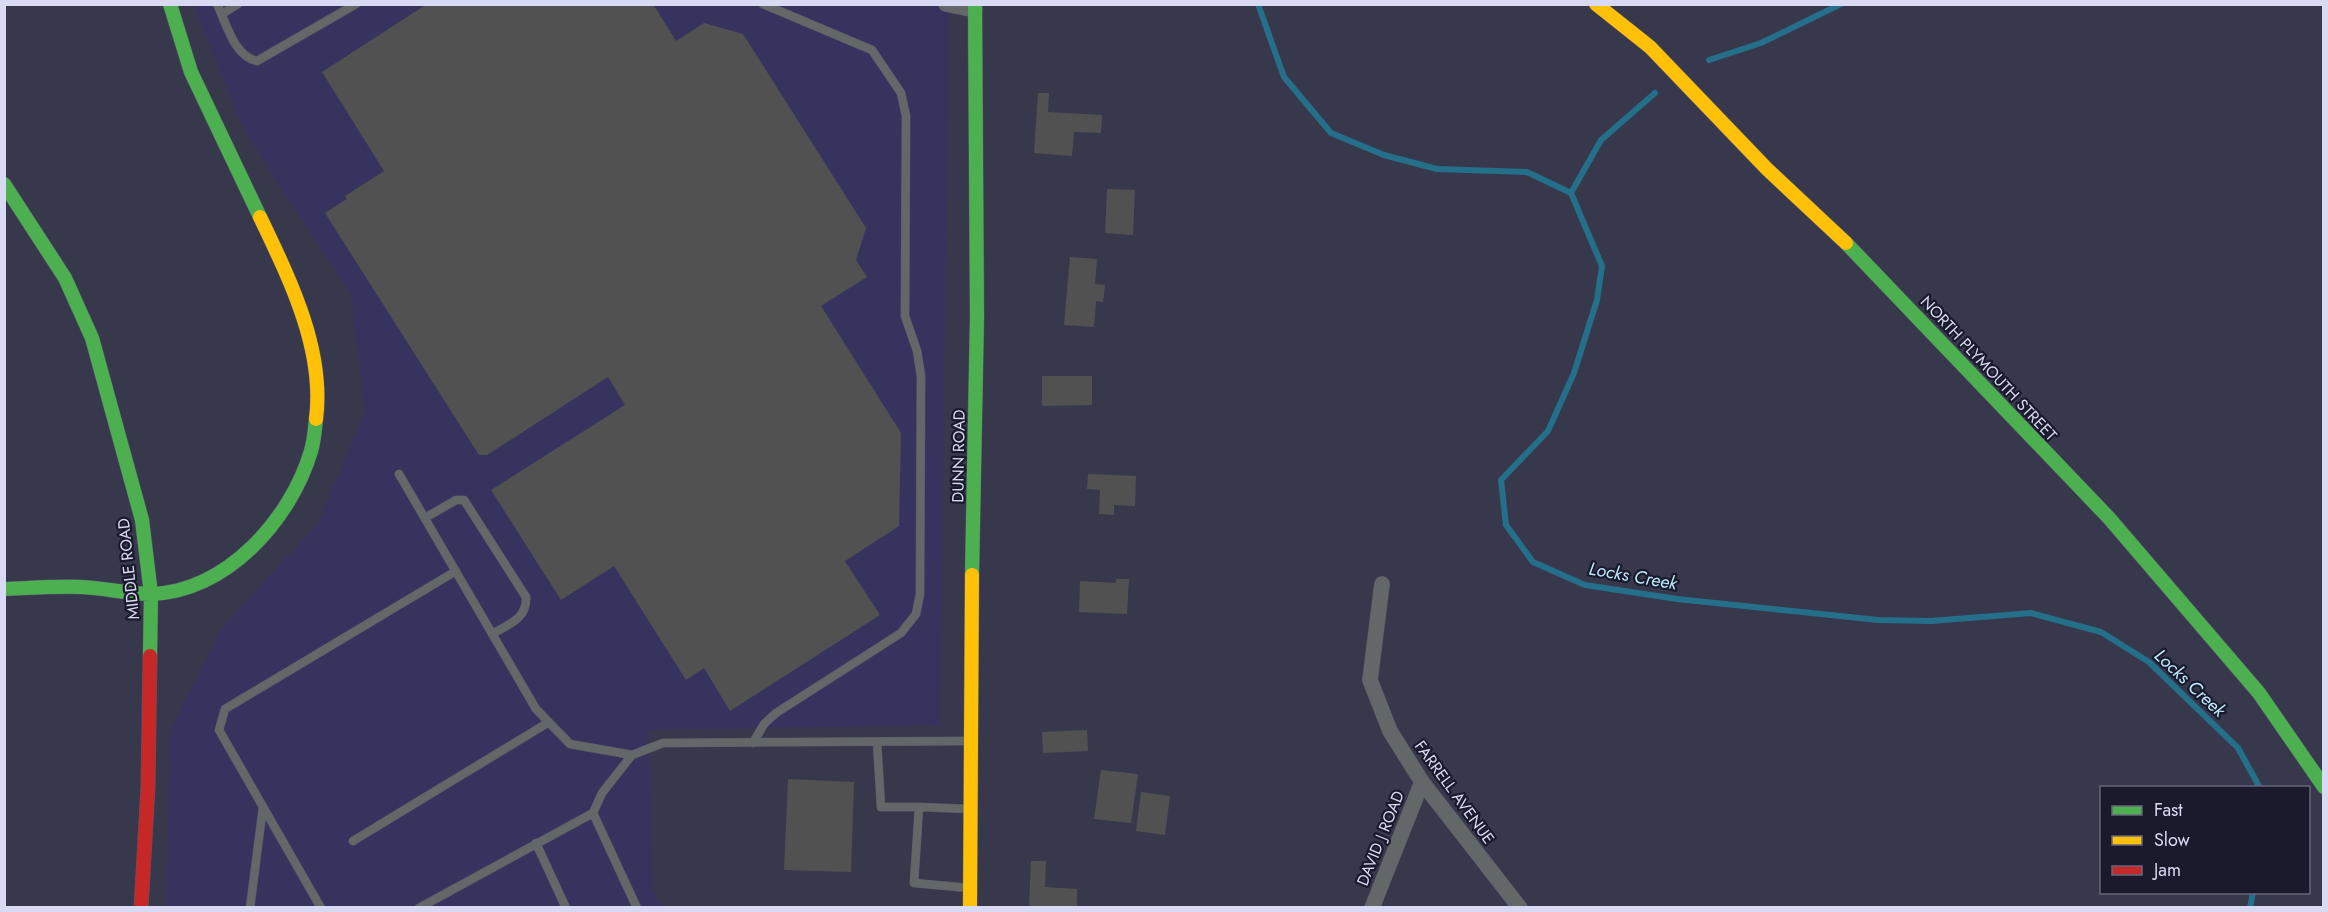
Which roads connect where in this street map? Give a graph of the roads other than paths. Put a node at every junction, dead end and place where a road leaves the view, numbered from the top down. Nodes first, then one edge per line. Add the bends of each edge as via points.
1 (170, 4) edge
2 (217, 4) edge
3 (238, 4) edge
4 (356, 4) edge
5 (763, 4) edge
6 (946, 4) edge
7 (1596, 4) edge
8 (975, 7) edge
9 (222, 14) junction
10 (4, 184) edge
11 (399, 474) dead end
12 (425, 518) junction
13 (456, 571) junction
14 (1382, 584) dead end
15 (4, 589) edge
16 (151, 594) junction
17 (492, 634) junction
18 (549, 722) junction
19 (969, 741) junction
20 (878, 742) junction
21 (753, 743) junction
22 (632, 755) junction
23 (1422, 782) junction
24 (2324, 786) edge
25 (263, 807) junction
26 (919, 807) junction
27 (970, 809) junction
28 (593, 813) junction
29 (353, 841) dead end
30 (536, 843) junction
31 (970, 888) junction
32 (141, 908) edge
33 (250, 908) edge
34 (321, 908) edge
35 (419, 908) edge
36 (566, 908) edge
37 (637, 908) edge
38 (970, 908) edge
39 (1372, 908) edge
40 (1520, 908) edge

1 - 16 main road via 191,72 292,284 310,345 319,395 312,449 300,482 264,535 208,581
2 - 9 lane
3 - 9 lane
4 - 9 lane via 257,62 245,58 238,49
5 - 21 lane via 872,50 904,104 905,316 921,376 920,594 916,614 901,633 776,713
6 - 8 street
7 - 24 main road, NORTH PLYMOUTH STREET via 1650,47 1767,169 1866,262 2109,518 2259,693
8 - 19 main road, DUNN ROAD via 977,317
10 - 16 main road, MIDDLE ROAD via 65,278 92,338 142,520
11 - 12 lane
12 - 13 lane
12 - 17 lane via 456,500 464,500 526,597 523,616
13 - 17 lane
13 - 25 lane via 225,710 219,730
14 - 23 street, FARRELL AVENUE via 1370,680 1390,731
15 - 16 main road via 81,587
16 - 32 main road, MIDDLE ROAD via 148,787
17 - 18 lane via 536,709
18 - 22 lane via 570,744
18 - 29 lane
19 - 20 lane
19 - 27 main road, DUNN ROAD
20 - 21 lane
20 - 26 lane via 881,807
21 - 22 lane via 663,743
22 - 28 lane via 602,793
23 - 39 street, DAVID J ROAD
23 - 40 street, FARRELL AVENUE
25 - 33 lane
25 - 34 lane
26 - 27 lane
26 - 31 lane via 914,883
27 - 31 main road, DUNN ROAD
28 - 30 lane
28 - 37 lane
30 - 35 lane
30 - 36 lane
31 - 38 main road, DUNN ROAD

